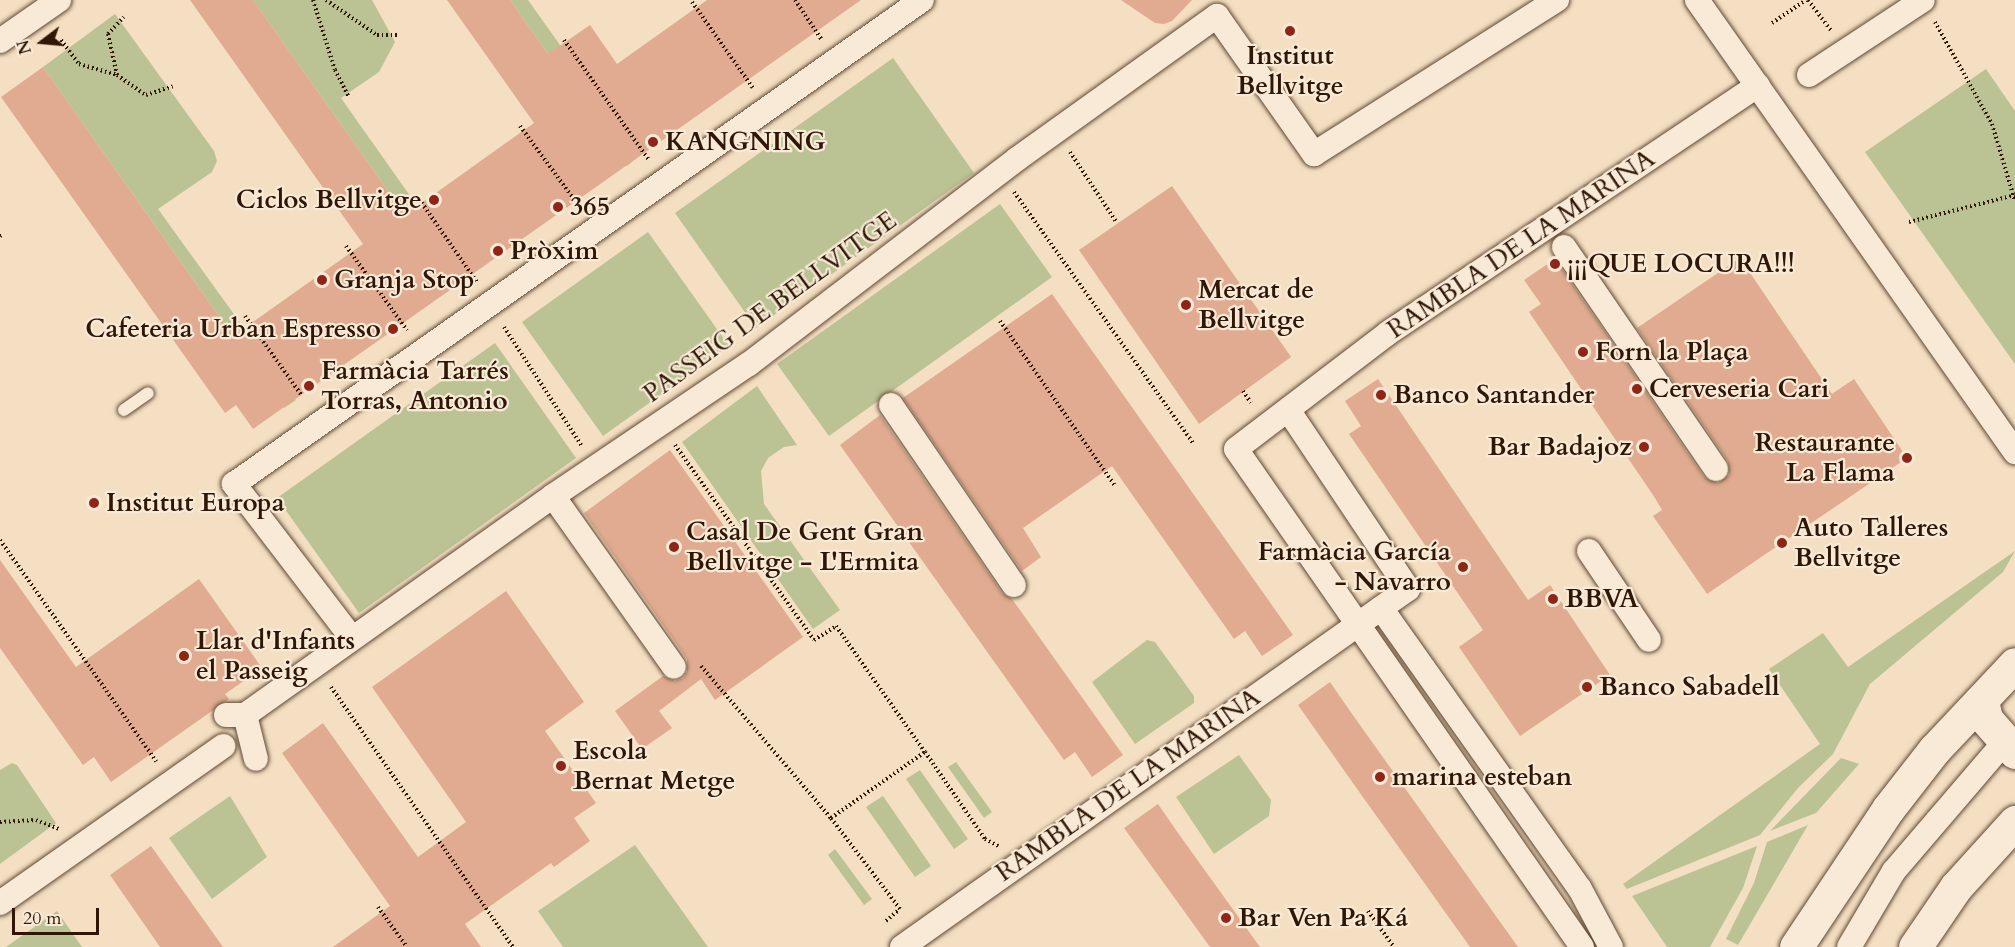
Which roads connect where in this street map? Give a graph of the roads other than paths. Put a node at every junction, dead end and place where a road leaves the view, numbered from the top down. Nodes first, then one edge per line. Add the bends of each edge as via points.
1 (58, 0) edge
2 (922, 0) edge
3 (1557, 0) edge
4 (1697, 0) edge
5 (1926, 5) edge
6 (1211, 8) edge
7 (0, 41) edge
8 (1809, 75) dead end
9 (1758, 85) junction
10 (1564, 247) dead end
11 (148, 393) dead end
12 (891, 405) dead end
13 (124, 410) dead end
14 (1289, 411) junction
15 (2015, 452) edge
16 (1716, 469) dead end
17 (553, 496) junction
18 (1589, 551) dead end
19 (1014, 585) dead end
20 (1381, 608) junction
21 (1357, 627) junction
22 (351, 637) junction
23 (1649, 639) dead end
24 (670, 662) road end
25 (2015, 664) edge
26 (1982, 701) junction
27 (224, 746) dead end
28 (2005, 753) edge
29 (256, 759) dead end
30 (2015, 822) edge
31 (0, 903) edge
32 (902, 947) edge
33 (1582, 947) edge
34 (1611, 947) edge
35 (1796, 947) edge
36 (1849, 947) edge
37 (1915, 947) edge

1 - 7 street
2 - 22 street via 234,484
3 - 6 street, PASSEIG DE BELLVITGE via 1314,154
4 - 9 street
5 - 8 street
6 - 17 street, PASSEIG DE BELLVITGE via 749,364
9 - 14 street, RAMBLA DE LA MARINA via 1388,333
9 - 15 street
10 - 16 street, RAMBLA DE LA MARINA
11 - 13 lane
12 - 19 street
14 - 20 street, RAMBLA DE LA MARINA via 1408,589
14 - 21 street, RAMBLA DE LA MARINA via 1236,449
17 - 22 street, PASSEIG DE BELLVITGE
17 - 24 street
18 - 23 street
20 - 21 street, RAMBLA DE LA MARINA
20 - 34 street via 1580,889
21 - 32 street, RAMBLA DE LA MARINA via 1056,834
21 - 33 street, RAMBLA DE LA MARINA
22 - 29 street, PASSEIG DE BELLVITGE via 235,715
25 - 26 street
26 - 28 street via 1986,719
26 - 35 street via 1934,750 1888,809
27 - 31 street
28 - 36 street via 1894,871
30 - 37 street via 1956,887

